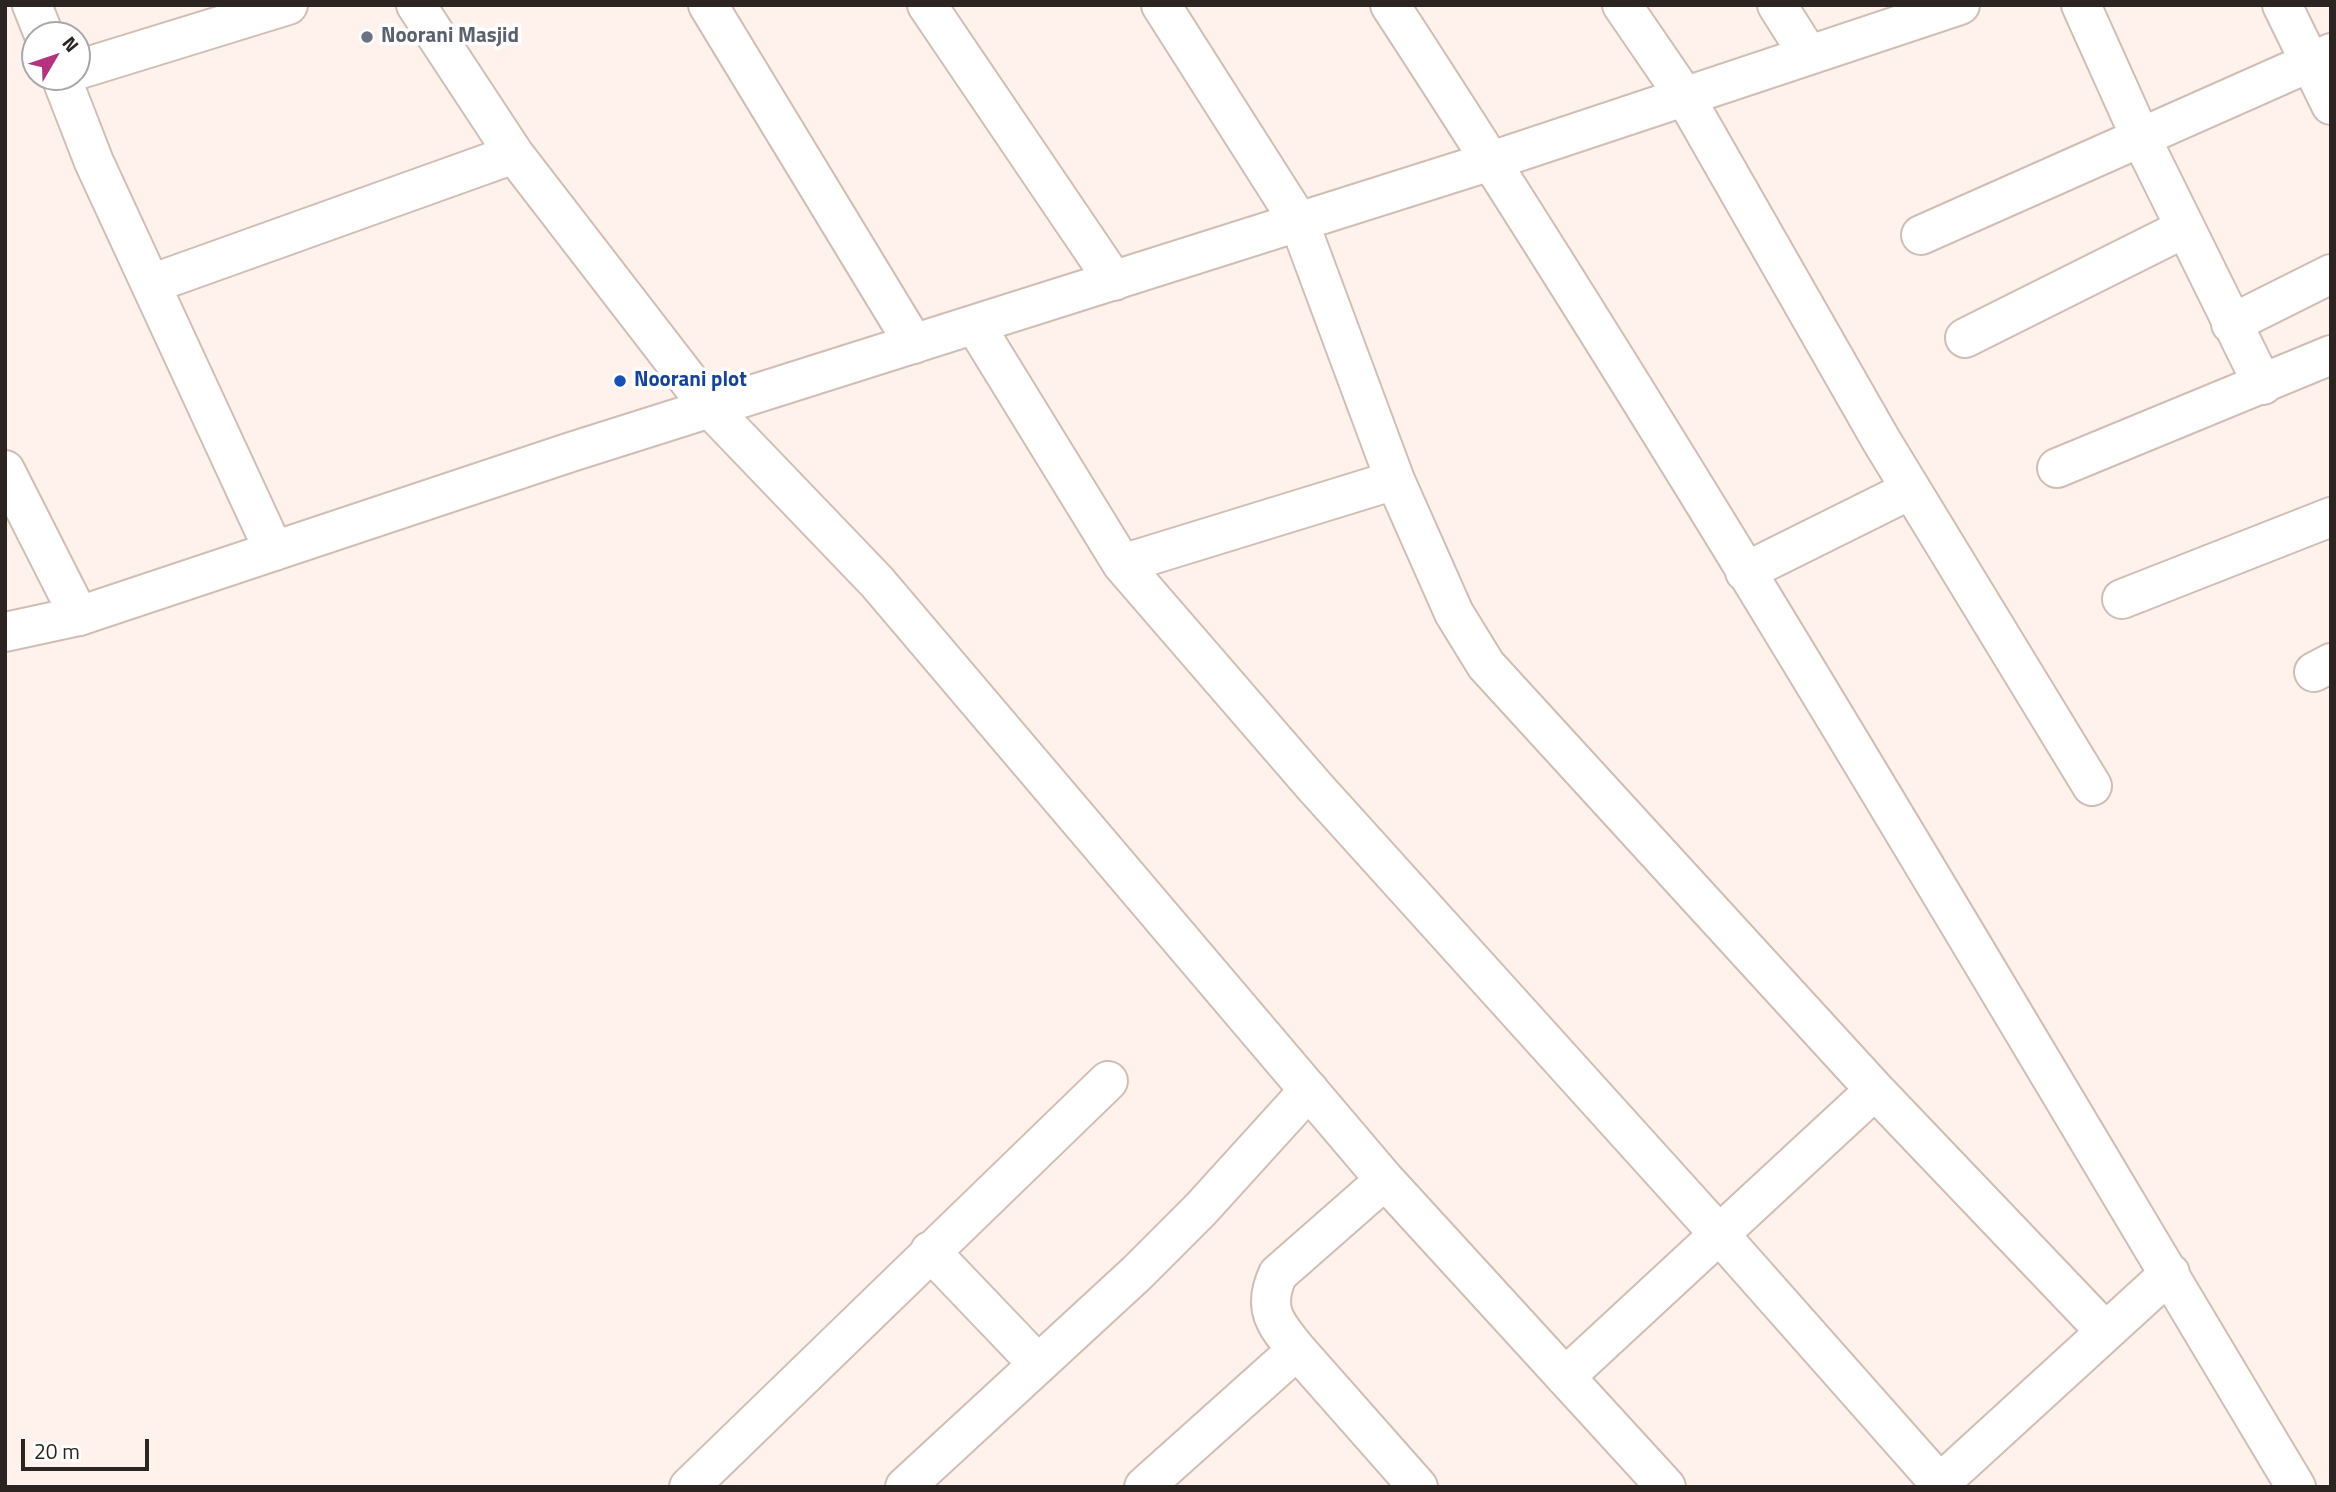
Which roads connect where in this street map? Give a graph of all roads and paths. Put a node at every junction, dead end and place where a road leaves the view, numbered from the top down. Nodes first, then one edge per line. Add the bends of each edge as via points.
1 (288, 5) edge
2 (416, 5) edge
3 (927, 5) edge
4 (1161, 5) edge
5 (1390, 5) edge
6 (1622, 5) edge
7 (1776, 5) edge
8 (1960, 5) edge
9 (2081, 5) edge
10 (2283, 5) edge
11 (709, 6) edge
12 (1808, 54) junction
13 (2320, 58) edge
14 (91, 66) edge
15 (66, 91) edge
16 (1685, 97) junction
17 (2331, 105) edge
18 (2140, 136) junction
19 (514, 154) junction
20 (1491, 161) junction
21 (1299, 222) junction
22 (2185, 228) junction
23 (1921, 235) dead end
24 (2331, 274) edge
25 (1114, 281) junction
26 (151, 284) junction
27 (2231, 324) junction
28 (975, 325) junction
29 (1965, 338) dead end
30 (914, 344) junction
31 (2331, 355) edge
32 (2263, 385) junction
33 (710, 408) junction
34 (2057, 468) dead end
35 (5, 470) edge
36 (1395, 480) junction
37 (1910, 490) junction
38 (2331, 517) edge
39 (274, 551) junction
40 (1122, 564) junction
41 (1745, 572) junction
42 (2122, 599) dead end
43 (79, 616) junction
44 (5, 632) edge
45 (2092, 786) dead end
46 (1108, 1081) dead end
47 (1309, 1090) junction
48 (1875, 1090) junction
49 (1385, 1180) junction
50 (1720, 1234) junction
51 (930, 1251) junction
52 (2169, 1273) junction
53 (2105, 1331) junction
54 (1297, 1350) junction
55 (1038, 1364) junction
56 (1565, 1377) junction
57 (1402, 1481) edge
58 (1940, 1486) edge
59 (689, 1487) edge
60 (905, 1487) edge
61 (1144, 1487) edge
62 (1666, 1487) edge
63 (2296, 1487) edge

1 - 14 street
2 - 19 street
3 - 25 street
4 - 21 street
5 - 20 street
6 - 16 street
7 - 12 street
8 - 12 street
9 - 18 street
10 - 13 street
11 - 30 street
12 - 16 street
13 - 17 street
13 - 18 street
15 - 26 street
16 - 20 street
16 - 37 street
18 - 22 street
18 - 23 street
19 - 26 street
19 - 33 street
20 - 21 street
20 - 41 street
21 - 25 street
21 - 36 street
22 - 27 street
22 - 29 street
24 - 27 street
25 - 28 street
26 - 39 street
27 - 32 street
28 - 30 street
28 - 40 street
30 - 33 street
31 - 32 street
32 - 34 street
33 - 39 street
33 - 47 street via 877,582
35 - 43 street
36 - 40 street
36 - 48 street via 1454,613 1486,665
37 - 41 street
37 - 45 street
38 - 42 street
39 - 43 street
40 - 50 street via 1314,788
41 - 52 street
43 - 44 street
46 - 51 street
47 - 49 street
47 - 55 street via 1201,1209
48 - 50 street
48 - 53 street
49 - 54 street via 1278,1274 1270,1291 1270,1308
49 - 56 street
50 - 56 street
50 - 58 street
51 - 55 street
51 - 59 street
52 - 53 street
52 - 63 street
53 - 58 street
54 - 57 street
54 - 61 street
55 - 60 street
56 - 62 street

